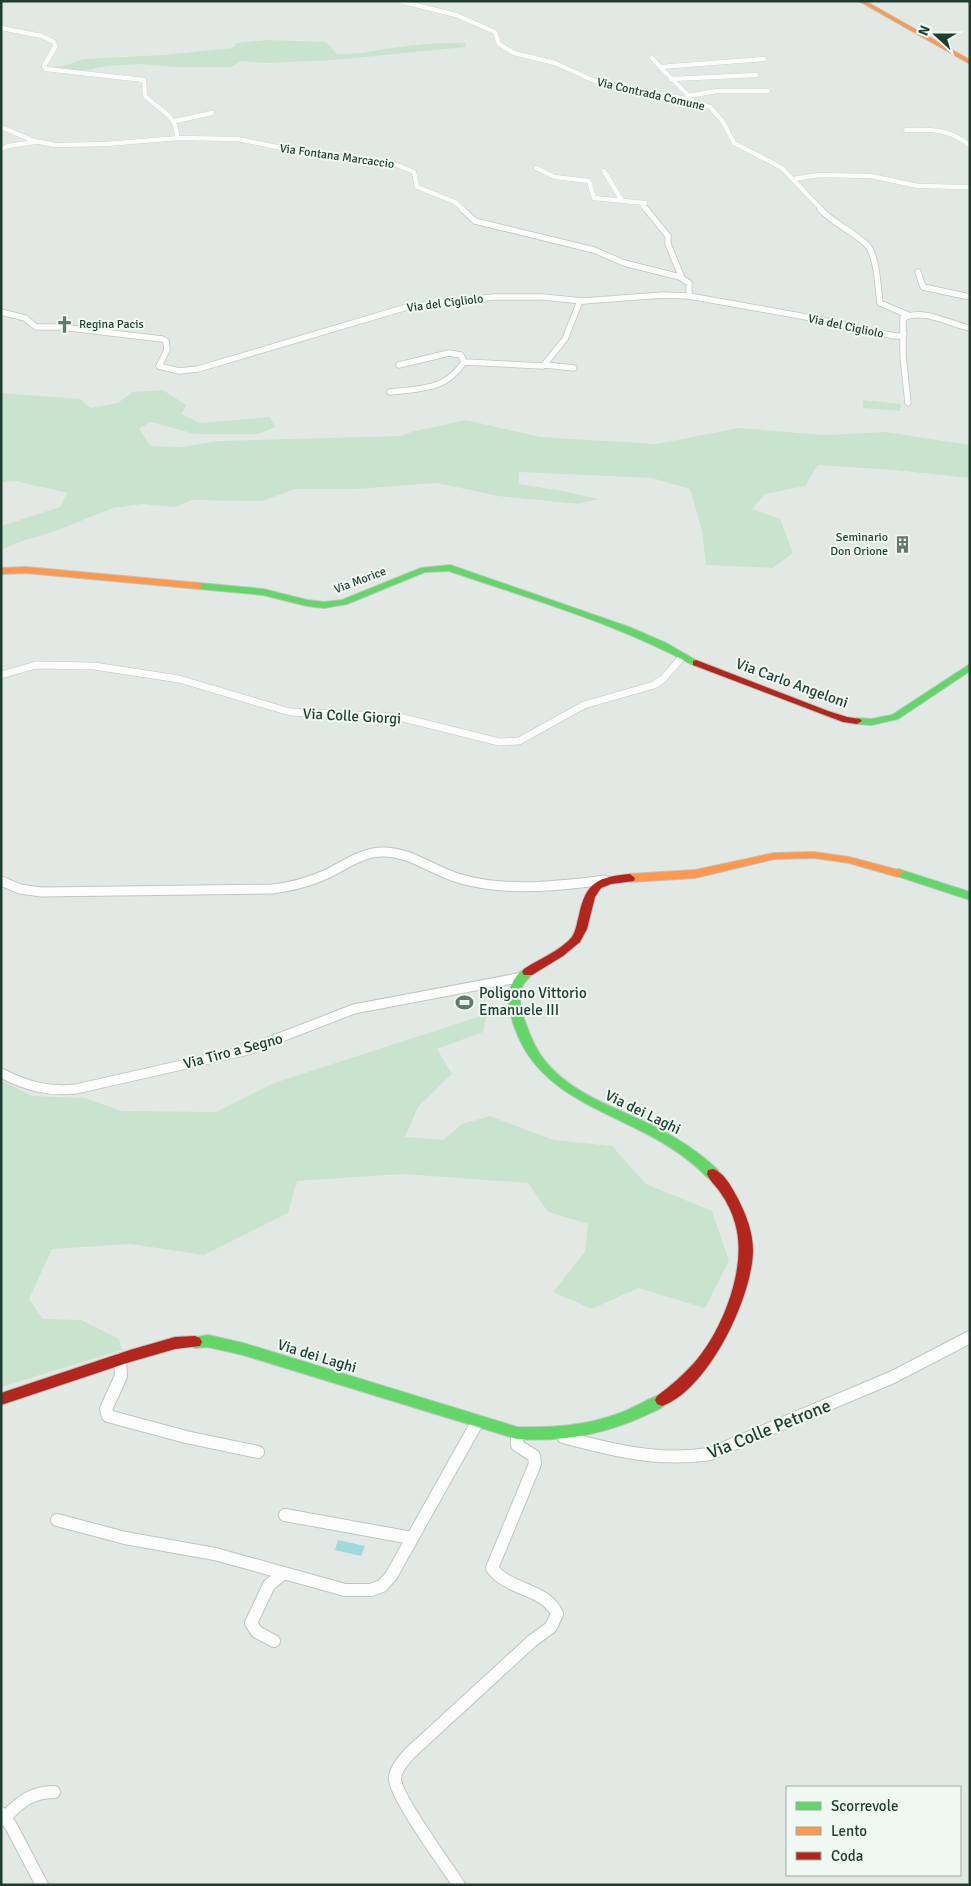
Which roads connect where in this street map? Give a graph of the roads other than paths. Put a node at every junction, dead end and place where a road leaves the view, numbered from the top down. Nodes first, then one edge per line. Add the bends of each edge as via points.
1 (400, 1) edge
2 (861, 1) edge
3 (1, 28) edge
4 (652, 58) dead end
5 (764, 59) dead end
6 (970, 62) edge
7 (660, 68) junction
8 (756, 75) dead end
9 (671, 79) junction
10 (768, 91) dead end
11 (688, 98) junction
12 (212, 113) dead end
13 (175, 121) junction
14 (1, 127) edge
15 (906, 130) dead end
16 (177, 138) junction
17 (37, 142) junction
18 (970, 146) edge
19 (1, 149) edge
20 (536, 168) dead end
21 (604, 171) dead end
22 (793, 179) junction
23 (970, 187) edge
24 (621, 199) junction
25 (918, 272) dead end
26 (682, 278) junction
27 (689, 296) junction
28 (970, 297) edge
29 (580, 301) junction
30 (1, 312) edge
31 (908, 315) junction
32 (970, 328) edge
33 (904, 334) junction
34 (464, 362) junction
35 (399, 365) dead end
36 (545, 365) junction
37 (574, 368) dead end
38 (390, 392) dead end
39 (908, 403) dead end
40 (1, 571) edge
41 (682, 657) junction
42 (970, 667) edge
43 (1, 674) edge
44 (608, 879) junction
45 (1, 881) edge
46 (968, 897) edge
47 (523, 977) junction
48 (1, 1073) edge
49 (970, 1337) edge
50 (120, 1360) junction
51 (1, 1400) edge
52 (478, 1421) junction
53 (517, 1433) junction
54 (557, 1436) junction
55 (258, 1452) dead end
56 (285, 1515) dead end
57 (56, 1520) dead end
58 (412, 1538) junction
59 (284, 1573) junction
60 (274, 1641) dead end
61 (54, 1792) dead end
62 (3, 1815) edge
63 (42, 1885) edge
64 (459, 1885) edge

1 - 11 street, Via Contrada Comune via 466,18 495,32 498,42 508,51 555,63 596,82
2 - 6 main road
3 - 13 street via 42,36 54,42 55,47 44,66 46,69 144,80 145,96
4 - 7 street
5 - 7 street
7 - 9 street
8 - 9 street
9 - 11 street
10 - 11 street via 717,91
11 - 22 street, Via Contrada Comune via 712,108 734,143 782,168
12 - 13 street
13 - 16 street
14 - 17 street, Via Fontana Marcaccio
15 - 18 street via 952,132
16 - 17 street, Via Fontana Marcaccio via 101,144
16 - 26 street, Via Fontana Marcaccio via 235,138 296,151 396,164 414,172 417,187 455,202 475,222 590,249 624,263
17 - 19 street
20 - 24 street via 551,176 590,181 594,198
21 - 24 street
22 - 23 street via 817,175 871,176 918,186
22 - 31 street, Via Contrada Comune via 832,221 869,247 880,304
24 - 26 street via 645,203 643,206 668,236 668,244
25 - 28 street via 923,287
26 - 27 street via 689,284
27 - 29 street, Via del Cigliolo
27 - 33 street, Via del Cigliolo via 896,336
29 - 30 street, Via del Cigliolo via 512,297 410,306 182,371 159,366 167,347 161,338 36,327 23,318
29 - 36 street via 566,336
31 - 32 street via 927,316
31 - 33 street, Via del Cigliolo via 902,319
33 - 39 street, Via del Cigliolo
34 - 35 street via 461,355 452,353
34 - 36 street
34 - 38 street via 454,376 441,385
36 - 37 street
40 - 41 main road, Via Morice via 26,570 258,592 324,605 344,602 424,570 447,568 626,629
41 - 42 main road, Via Carlo Angeloni via 825,714 863,722 895,718
41 - 43 street, Via Colle Giorgi via 654,685 584,705 511,743 393,717 290,712 185,680 94,666 36,665
44 - 45 street via 562,885 477,882 449,874 412,857 380,852 360,856 310,882 272,889 41,892 24,890
44 - 46 main road via 695,874 767,858 804,855 873,866
44 - 47 main road via 597,884 588,894 583,923 575,940
47 - 48 street, Via Tiro a Segno via 354,1009 258,1047 76,1089 37,1089
47 - 54 main road, Via dei Laghi via 513,996 520,1029 534,1059 580,1096 664,1137 705,1166 731,1200 746,1244 742,1279 727,1323 712,1351 688,1381 665,1398 630,1415 587,1430
49 - 54 street, Via Colle Petrone via 892,1378 710,1454 680,1458 644,1456
50 - 51 main road, Via dei Laghi
50 - 52 main road, Via dei Laghi via 182,1342 216,1342
50 - 55 street via 120,1380 106,1409 110,1418
52 - 53 main road, Via dei Laghi
52 - 58 street
53 - 54 main road, Via dei Laghi
53 - 64 street via 517,1445 534,1456 535,1464 492,1568 499,1578 548,1601 555,1608 556,1618 552,1626 410,1753 397,1770 394,1780 400,1796
56 - 58 street
57 - 59 street via 125,1538 216,1554
58 - 59 street via 388,1580 376,1590 346,1590
59 - 60 street via 269,1585 251,1623 256,1633
61 - 62 street via 30,1795
62 - 63 street

